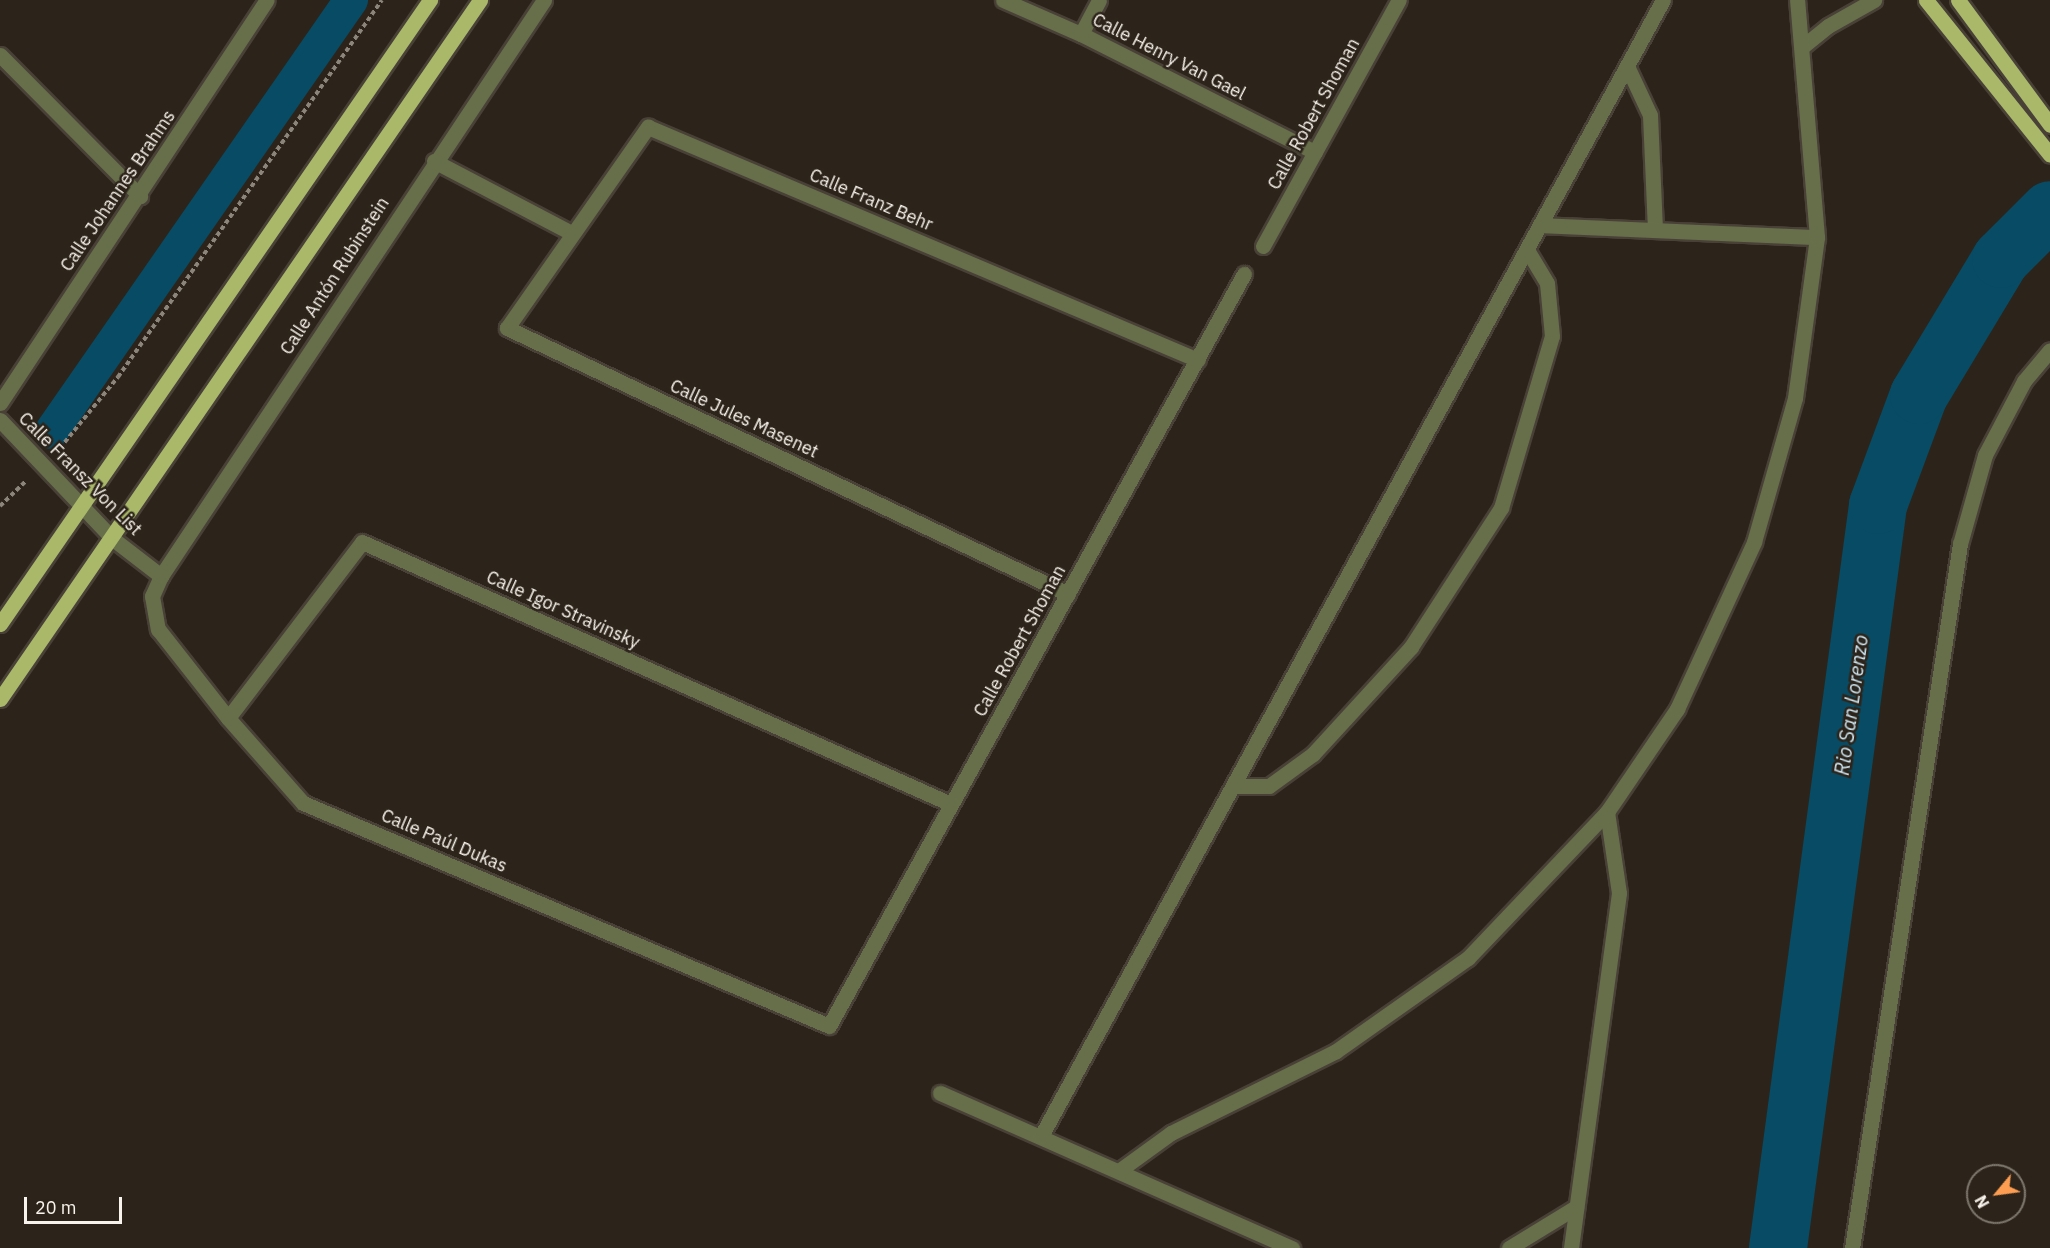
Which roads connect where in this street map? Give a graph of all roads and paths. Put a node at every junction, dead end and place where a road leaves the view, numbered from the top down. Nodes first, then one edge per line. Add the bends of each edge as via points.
1 (267, 0) edge
2 (382, 0) edge
3 (430, 0) edge
4 (480, 0) edge
5 (544, 0) edge
6 (1004, 0) edge
7 (1099, 0) edge
8 (1399, 0) edge
9 (1663, 0) edge
10 (1797, 0) edge
11 (1874, 0) edge
12 (1926, 0) edge
13 (1958, 0) edge
14 (1081, 34) junction
15 (1802, 47) junction
16 (0, 55) edge
17 (1627, 66) junction
18 (2050, 125) edge
19 (2047, 151) edge
20 (1315, 152) junction
21 (434, 160) junction
22 (140, 196) junction
23 (1540, 225) junction
24 (1656, 228) junction
25 (572, 233) junction
26 (1817, 237) junction
27 (1263, 246) dead end
28 (1527, 250) junction
29 (1244, 274) dead end
30 (2050, 350) edge
31 (1198, 360) junction
32 (0, 402) edge
33 (0, 420) edge
34 (61, 447) dead end
35 (81, 507) junction
36 (113, 539) junction
37 (161, 576) junction
38 (1068, 594) junction
39 (0, 624) edge
40 (0, 699) edge
41 (228, 718) junction
42 (1233, 786) junction
43 (951, 804) junction
44 (1607, 812) junction
45 (829, 1026) joint
46 (940, 1093) dead end
47 (1041, 1136) junction
48 (1120, 1170) junction
49 (1576, 1207) junction
50 (1292, 1248) edge
51 (1509, 1248) edge
52 (1571, 1248) edge
53 (1852, 1248) edge

1 - 22 street, Calle Johannes Brahms
2 - 34 path via 118,377
3 - 35 main road
4 - 36 main road, Calle Antón Rubinstein via 298,261
5 - 21 street, Calle Antón Rubinstein
6 - 14 street, Calle Henry Van Gael
7 - 14 street
8 - 20 street, Calle Robert Shoman
9 - 17 street
10 - 15 street
11 - 15 street via 1828,26
12 - 19 main road
13 - 18 main road
14 - 20 street, Calle Henry Van Gael
15 - 26 street
16 - 22 street
17 - 23 street
17 - 24 street via 1650,115
20 - 27 street, Calle Robert Shoman
21 - 25 street
21 - 37 street, Calle Antón Rubinstein
22 - 32 street, Calle Johannes Brahms
23 - 24 street
23 - 28 street
24 - 26 street
25 - 31 street, Calle Franz Behr via 648,127
25 - 38 street, Calle Jules Masenet via 507,328
26 - 44 street via 1795,398 1754,542 1677,708
28 - 42 street
28 - 42 street via 1547,283 1552,336 1501,508 1411,647 1313,754 1269,786
29 - 31 street, Calle Robert Shoman
30 - 53 street via 2024,381 1985,455 1960,544
31 - 38 street, Calle Robert Shoman
33 - 35 street, Calle Fransz Von List
35 - 36 street, Calle Fransz Von List
35 - 39 main road
36 - 37 street, Calle Fransz Von List
36 - 40 main road
37 - 41 street, Calle Paúl Dukas via 152,596 158,630
38 - 43 street, Calle Robert Shoman
41 - 43 street, Calle Igor Stravinsky via 362,542
41 - 45 street, Calle Paúl Dukas via 303,803
42 - 47 street
43 - 45 street, Calle Robert Shoman
44 - 48 street via 1468,958 1336,1051 1171,1133
44 - 49 street via 1619,893
46 - 47 street
47 - 48 street
48 - 50 street
49 - 51 street
49 - 52 street

